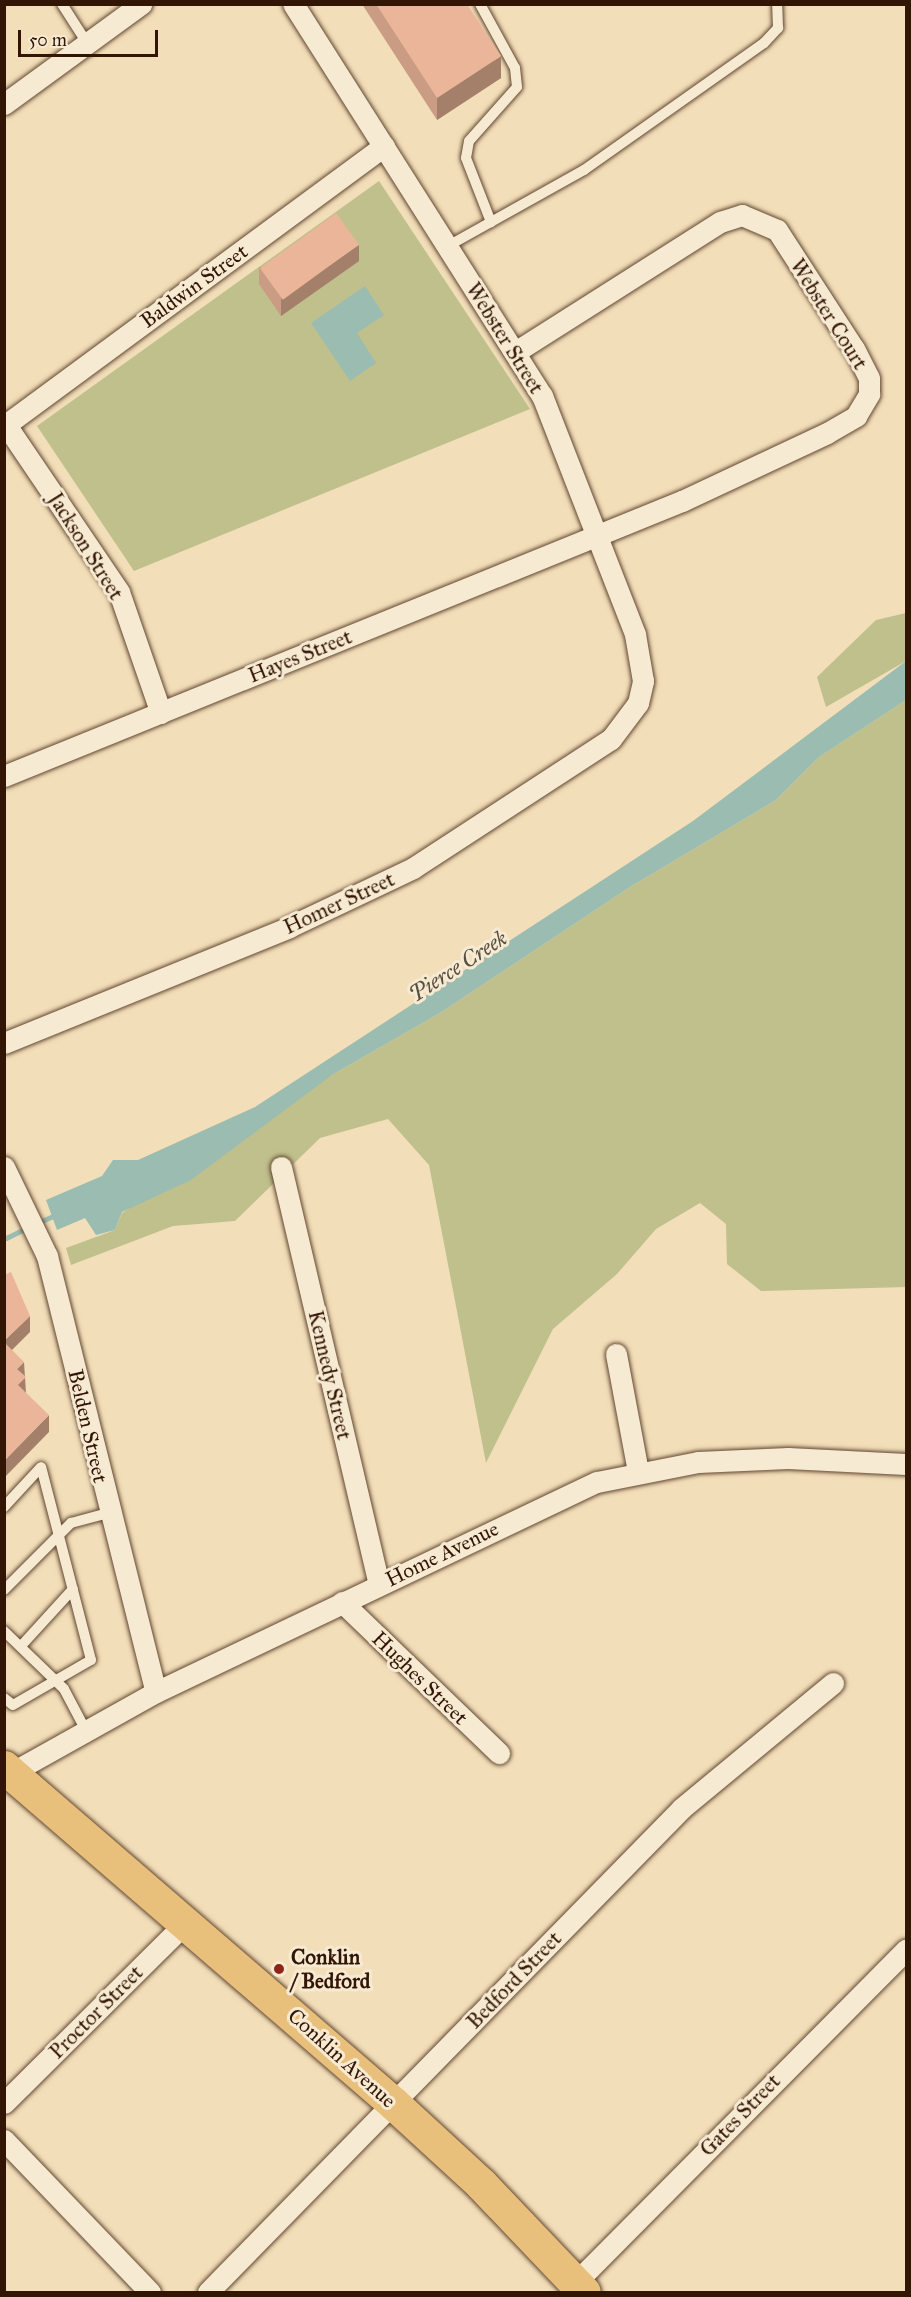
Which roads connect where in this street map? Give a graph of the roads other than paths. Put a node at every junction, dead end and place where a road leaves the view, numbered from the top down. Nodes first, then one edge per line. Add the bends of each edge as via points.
1 (63, 4) edge
2 (141, 4) edge
3 (293, 4) edge
4 (480, 4) edge
5 (777, 4) edge
6 (87, 43) junction
7 (4, 104) edge
8 (384, 146) junction
9 (491, 222) junction
10 (448, 246) junction
11 (515, 352) junction
12 (5, 424) edge
13 (596, 535) junction
14 (638, 704) joint
15 (161, 713) junction
16 (4, 776) edge
17 (4, 1043) edge
18 (4, 1167) edge
19 (280, 1167) dead end
20 (616, 1354) dead end
21 (906, 1464) edge
22 (638, 1471) junction
23 (4, 1507) edge
24 (108, 1513) junction
25 (59, 1535) junction
26 (379, 1584) junction
27 (73, 1589) junction
28 (4, 1590) edge
29 (342, 1602) junction
30 (4, 1631) edge
31 (21, 1646) junction
32 (55, 1680) junction
33 (833, 1683) dead end
34 (156, 1692) junction
35 (4, 1698) edge
36 (84, 1727) junction
37 (499, 1753) dead end
38 (8, 1770) edge
39 (187, 1921) junction
40 (906, 1950) edge
41 (4, 2103) edge
42 (393, 2103) junction
43 (4, 2140) edge
44 (580, 2288) edge
45 (150, 2292) edge
46 (208, 2292) edge

1 - 6 lane
2 - 6 street
3 - 8 street, Webster Street
4 - 9 lane via 515,68 517,87 469,141 466,158
5 - 9 lane via 778,28 764,43 584,170
6 - 7 street
8 - 10 street, Webster Street
8 - 12 street, Baldwin Street
9 - 10 lane
10 - 11 street, Webster Street
11 - 13 street, Webster Street via 557,428
11 - 13 street, Webster Court via 720,222 742,215 777,230 869,378 869,394 856,416 827,433
12 - 15 street, Jackson Street via 118,592
13 - 14 street, Webster Street via 635,634 643,681
13 - 15 street, Hayes Street
14 - 17 street, Homer Street via 611,739 414,868 289,927
15 - 16 street, Hayes Street
18 - 24 street, Belden Street via 29,1210 47,1256
19 - 26 street, Kennedy Street
20 - 22 street
21 - 22 street, Home Avenue via 789,1458
22 - 26 street, Home Avenue via 566,1494
23 - 25 lane via 41,1467
24 - 25 lane via 71,1523
24 - 34 street, Belden Street
25 - 27 lane
25 - 28 lane
26 - 29 street, Home Avenue
27 - 31 lane
27 - 32 lane via 91,1660
29 - 34 street, Home Avenue
29 - 37 street, Hughes Street
30 - 31 lane
31 - 32 lane
32 - 35 lane via 13,1705
32 - 36 lane
33 - 42 street, Bedford Street via 703,1788
34 - 36 street, Home Avenue
36 - 38 street, Home Avenue
38 - 39 main road, Conklin Avenue
39 - 41 street, Proctor Street
39 - 42 main road, Conklin Avenue
40 - 44 street, Gates Street
42 - 44 main road, Conklin Avenue
42 - 46 street, Bedford Street
43 - 45 street

